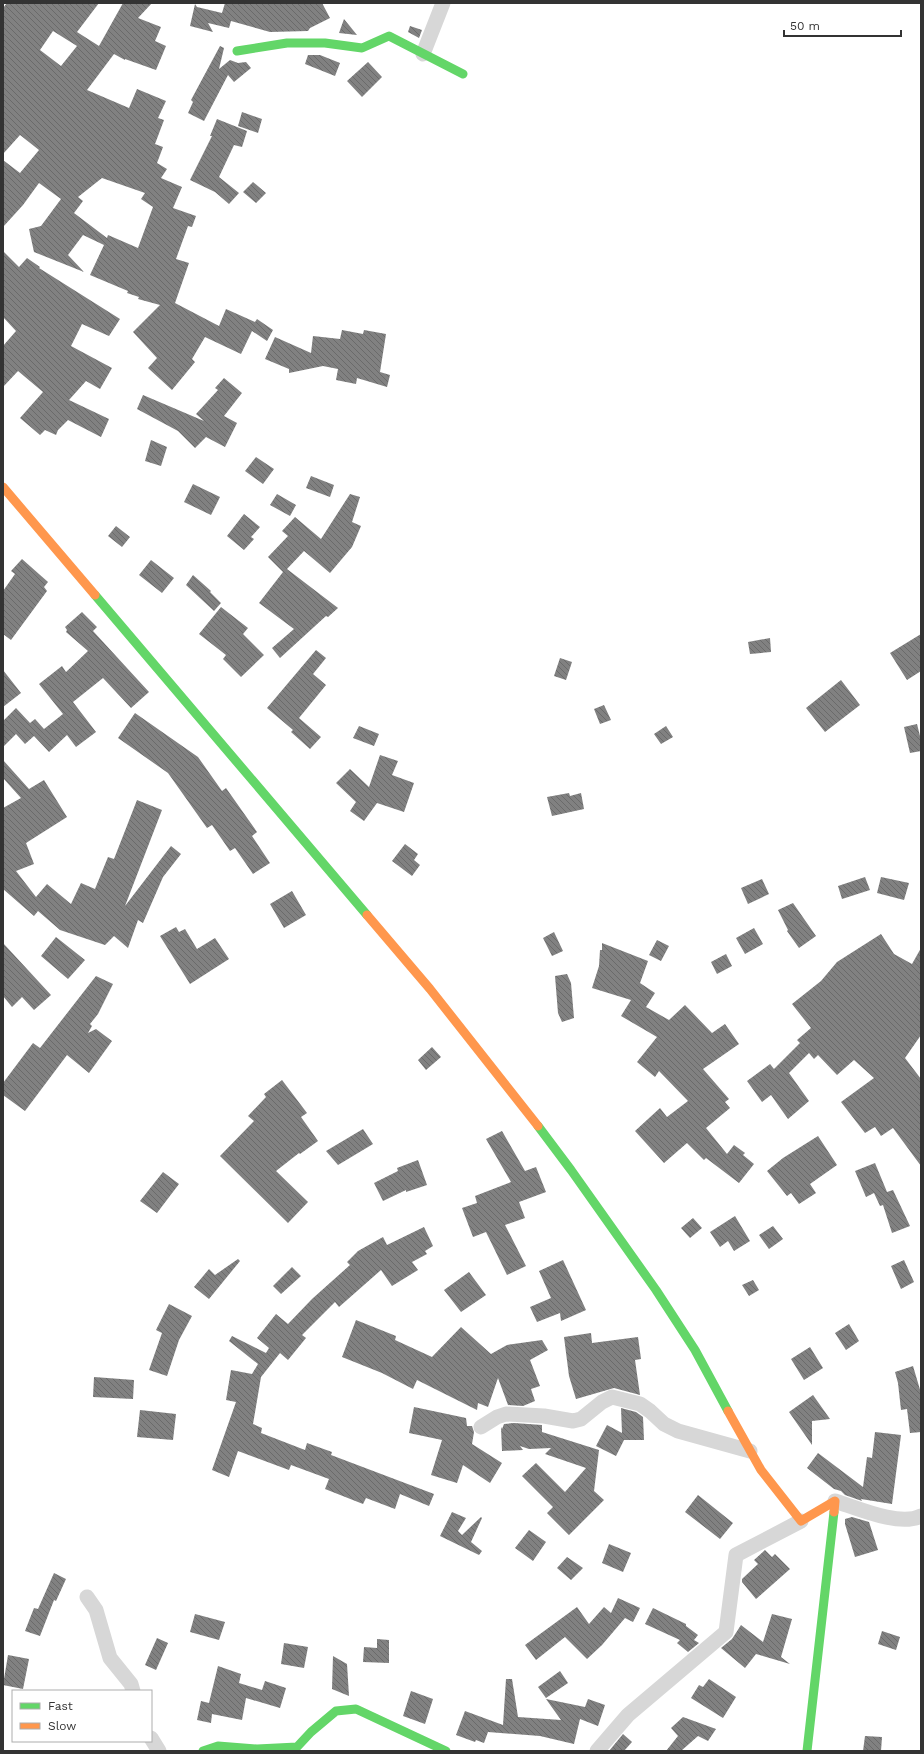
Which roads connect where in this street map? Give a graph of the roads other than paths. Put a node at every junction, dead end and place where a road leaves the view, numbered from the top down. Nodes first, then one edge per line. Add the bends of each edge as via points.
1 (443, 3) edge
2 (237, 51) dead end
3 (423, 54) junction
4 (463, 74) dead end
5 (3, 487) edge
6 (482, 1427) dead end
7 (750, 1451) junction
8 (835, 1501) junction
9 (921, 1516) edge
10 (801, 1521) junction
11 (87, 1597) dead end
12 (133, 1690) edge
13 (152, 1740) edge
14 (159, 1751) edge
15 (203, 1751) edge
16 (446, 1751) edge
17 (597, 1751) edge
18 (807, 1751) edge

1 - 3 street
2 - 3 street via 286,43 325,43 362,48 389,36
3 - 4 street
5 - 7 street via 468,1036 571,1170 656,1290 695,1350
6 - 7 street via 506,1414 573,1421 581,1419 612,1397 640,1404 664,1424 678,1431
7 - 10 street via 782,1499
8 - 9 street via 898,1520 916,1519
8 - 10 street
8 - 18 street
10 - 17 street via 736,1555 726,1632 628,1715
11 - 12 street via 96,1610 110,1658 131,1684
13 - 14 street
15 - 16 street via 218,1746 297,1747 336,1711 356,1709

